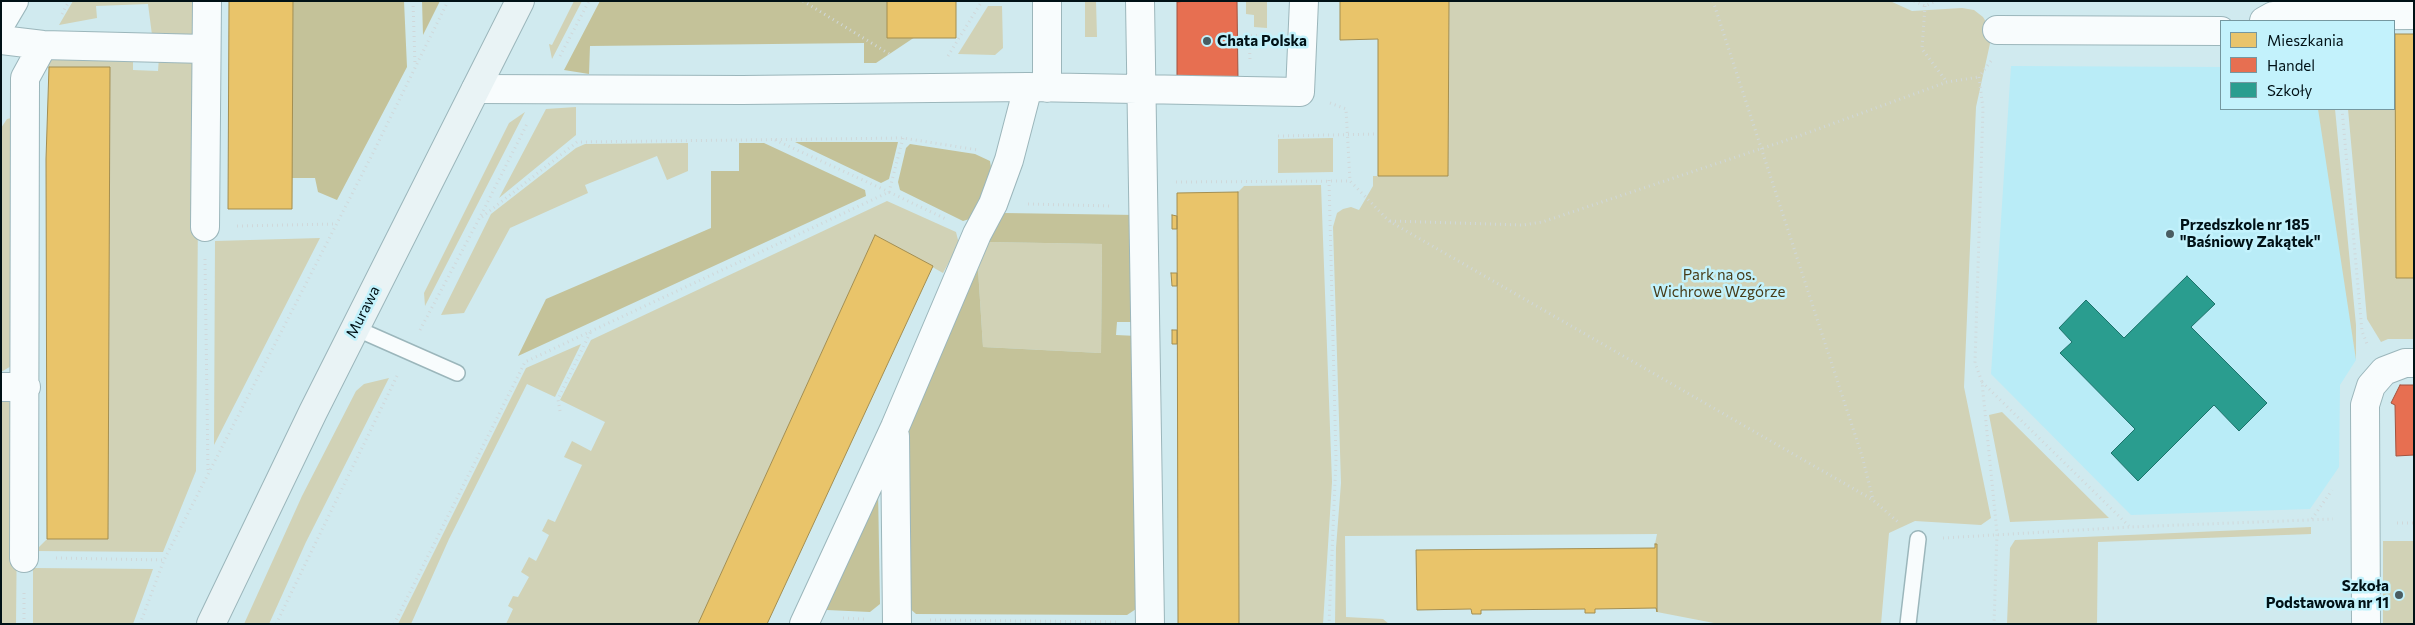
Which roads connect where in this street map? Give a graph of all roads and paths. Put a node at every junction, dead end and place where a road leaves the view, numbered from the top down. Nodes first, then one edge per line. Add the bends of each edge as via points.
1 (14, 1) edge
2 (207, 1) edge
3 (413, 1) edge
4 (448, 1) edge
5 (520, 1) edge
6 (589, 1) edge
7 (803, 1) edge
8 (982, 1) edge
9 (1047, 1) edge
10 (1140, 1) edge
11 (1304, 1) edge
12 (1713, 1) edge
13 (1914, 1) edge
14 (1936, 1) edge
15 (1926, 6) junction
16 (2270, 13) edge
17 (2414, 15) edge
18 (1, 23) edge
19 (1997, 30) joint
20 (2220, 31) edge
21 (1303, 35) junction
22 (1, 40) edge
23 (44, 45) junction
24 (206, 49) junction
25 (897, 59) dead end
26 (947, 62) dead end
27 (415, 66) junction
28 (1979, 77) junction
29 (1947, 82) junction
30 (1038, 87) junction
31 (476, 89) junction
32 (544, 90) junction
33 (1142, 90) junction
34 (1250, 91) junction
35 (1300, 92) junction
36 (2342, 110) edge
37 (1348, 134) junction
38 (1378, 134) dead end
39 (1278, 136) dead end
40 (903, 138) junction
41 (773, 139) junction
42 (1761, 147) junction
43 (1009, 160) junction
44 (1328, 180) junction
45 (1350, 181) junction
46 (889, 192) junction
47 (1144, 195) junction
48 (993, 204) junction
49 (479, 219) junction
50 (1389, 221) junction
51 (336, 224) junction
52 (205, 227) junction
53 (977, 234) junction
54 (355, 328) junction
55 (591, 330) junction
56 (2368, 347) dead end
57 (409, 352) junction
58 (2414, 363) edge
59 (457, 373) dead end
60 (1982, 382) junction
61 (14, 387) edge
62 (560, 411) dead end
63 (895, 427) junction
64 (208, 475) junction
65 (2333, 488) dead end
66 (1873, 500) junction
67 (2312, 519) junction
68 (2365, 522) junction
69 (2414, 523) edge
70 (2130, 527) junction
71 (1997, 533) junction
72 (1918, 540) junction
73 (24, 558) joint
74 (164, 560) junction
75 (805, 621) edge
76 (897, 622) edge
77 (1150, 623) edge
78 (140, 624) edge
79 (210, 624) edge
80 (276, 624) edge
81 (394, 624) edge
82 (1329, 624) edge
83 (1908, 624) edge
84 (1994, 624) edge
85 (2366, 624) edge

1 - 18 street
2 - 24 street
3 - 27 path
4 - 27 path
5 - 31 street, Murawa
6 - 32 path
7 - 25 path
8 - 26 path
9 - 30 street
10 - 33 street
11 - 21 street
12 - 42 path
13 - 15 path
14 - 15 path
15 - 29 path via 1922,49
16 - 17 street
19 - 20 street
19 - 28 path via 1995,56
21 - 34 path via 1249,36
21 - 35 street
22 - 23 street
23 - 24 street
23 - 61 street via 25,78
24 - 52 street
27 - 51 path
28 - 29 path
28 - 60 path via 1983,108 1975,363
29 - 42 path
30 - 32 street
30 - 33 street
30 - 43 street
31 - 32 street
31 - 54 street, Murawa
32 - 49 path
33 - 34 street
33 - 47 street
34 - 35 street
35 - 37 path via 1346,109
36 - 56 path via 2362,331
37 - 38 path
37 - 39 path
37 - 45 path
40 - 41 path
40 - 43 path via 976,149
40 - 46 path
41 - 46 path
41 - 49 path via 577,142
42 - 50 path via 1542,222 1523,225
42 - 66 path via 1862,456
43 - 48 street
44 - 45 path
44 - 47 path
44 - 82 path via 1336,459
45 - 50 path
46 - 53 path
46 - 55 path
47 - 48 path
47 - 77 street
48 - 53 street
49 - 57 path
50 - 66 path
51 - 52 path
51 - 64 path
52 - 64 path
53 - 63 street
54 - 57 lane
54 - 79 street, Murawa
55 - 62 path via 558,399
55 - 81 path via 525,362
57 - 59 lane
57 - 80 path
58 - 68 street via 2384,371 2371,386 2365,405
60 - 70 path
60 - 71 path
61 - 73 street
63 - 75 street
63 - 76 street
64 - 74 path
65 - 67 path
66 - 72 path
67 - 68 path
67 - 70 path
68 - 69 path
68 - 85 street via 2355,568
70 - 71 path
71 - 72 path
71 - 84 path
72 - 83 lane
73 - 74 path
74 - 78 path
75 - 76 path
76 - 77 path

